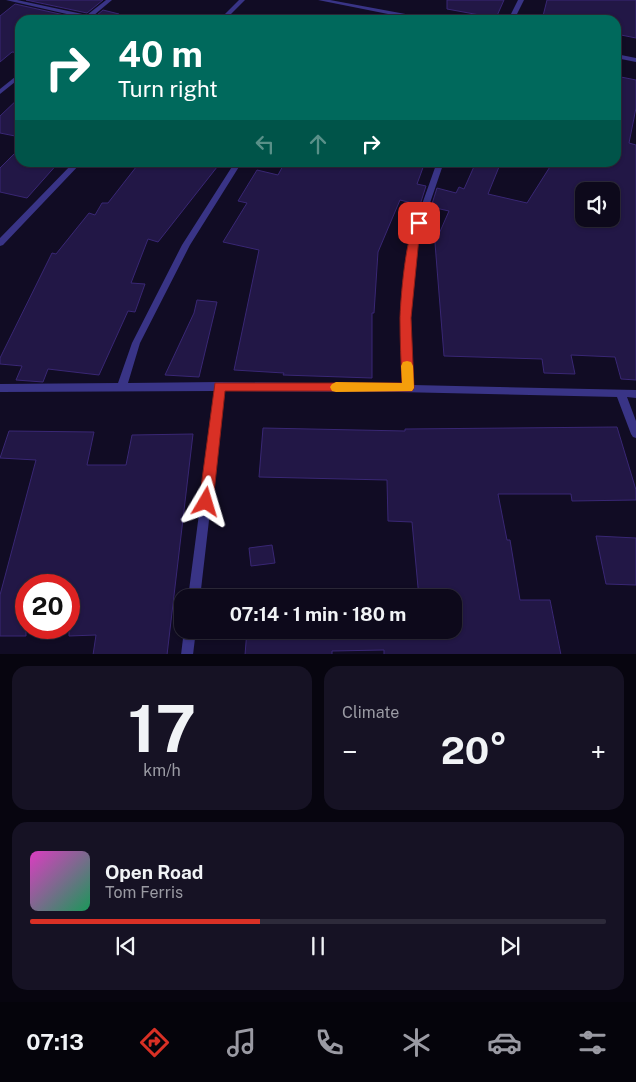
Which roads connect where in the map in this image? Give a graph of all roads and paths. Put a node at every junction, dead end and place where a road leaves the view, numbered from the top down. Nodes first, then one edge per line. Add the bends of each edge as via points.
1 (9, 0) edge
2 (109, 0) edge
3 (242, 0) edge
4 (321, 0) edge
5 (521, 0) edge
6 (74, 15) edge
7 (91, 15) edge
8 (227, 15) edge
9 (400, 15) edge
10 (514, 15) edge
11 (621, 57) edge
12 (636, 60) edge
13 (15, 79) edge
14 (0, 92) edge
15 (74, 167) edge
16 (236, 167) edge
17 (439, 167) edge
18 (0, 243) edge
19 (220, 386) junction
20 (122, 387) junction
21 (0, 388) edge
22 (408, 388) junction
23 (621, 394) junction
24 (636, 394) edge
25 (636, 434) edge
26 (195, 589) edge
27 (189, 639) edge
28 (187, 654) edge

1 - 6 lane
2 - 7 lane
3 - 8 lane
4 - 9 lane
5 - 10 lane
11 - 12 lane
13 - 14 lane
15 - 18 lane
16 - 20 lane via 186,245 136,343
17 - 22 lane via 414,238 405,318
19 - 20 lane
19 - 22 lane
19 - 26 lane
20 - 21 lane
22 - 23 lane
23 - 24 lane
23 - 25 lane
27 - 28 lane

